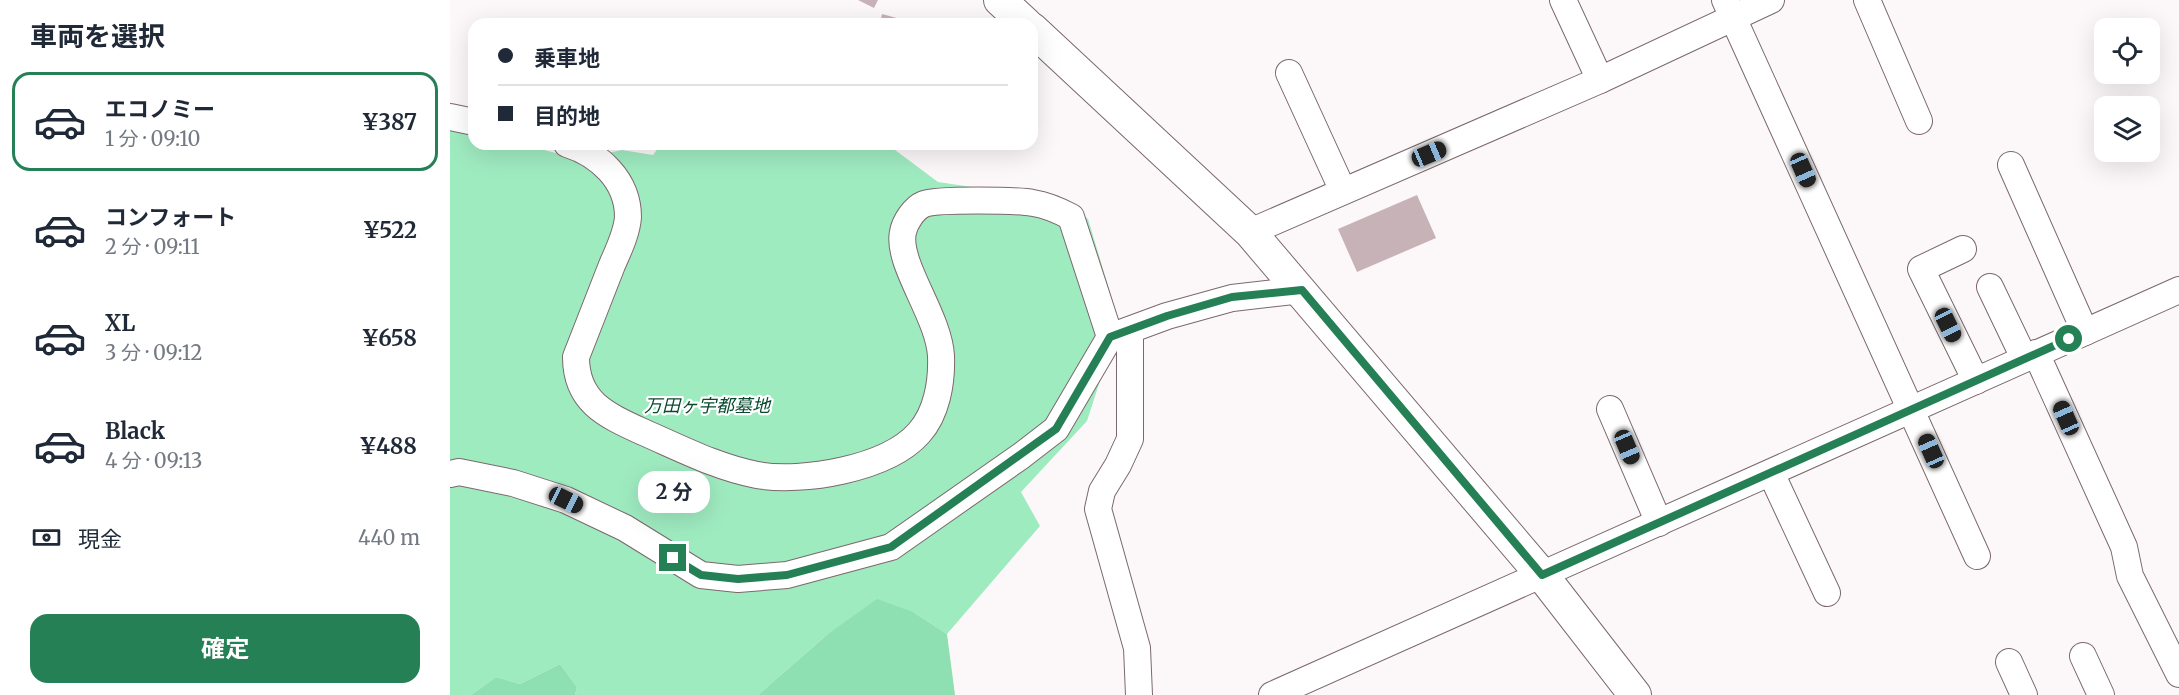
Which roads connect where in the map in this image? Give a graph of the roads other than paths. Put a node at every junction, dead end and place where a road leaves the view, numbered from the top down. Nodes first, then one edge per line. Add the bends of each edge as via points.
1 (1002, 0) edge
2 (1563, 0) edge
3 (1770, 0) edge
4 (1867, 0) edge
5 (1729, 9) edge
6 (1020, 18) edge
7 (1038, 35) edge
8 (1289, 73) dead end
9 (1600, 80) junction
10 (450, 117) edge
11 (468, 121) edge
12 (1919, 121) dead end
13 (583, 150) edge
14 (2011, 165) dead end
15 (1343, 191) junction
16 (1250, 232) junction
17 (1963, 249) dead end
18 (1990, 287) dead end
19 (1302, 290) junction
20 (2179, 290) edge
21 (2085, 332) junction
22 (1120, 334) junction
23 (2030, 356) junction
24 (1976, 381) junction
25 (1610, 409) dead end
26 (1905, 412) junction
27 (1771, 472) junction
28 (450, 474) edge
29 (1659, 523) junction
30 (1970, 559) dead end
31 (1542, 575) junction
32 (1827, 593) dead end
33 (2083, 656) dead end
34 (2009, 662) dead end
35 (2179, 674) edge
36 (1282, 693) edge
37 (1139, 695) edge
38 (1635, 695) edge
39 (2024, 695) edge
40 (2101, 695) edge

1 - 6 street
2 - 9 street
3 - 5 street
4 - 12 street
5 - 9 street
5 - 26 street
7 - 16 street
8 - 15 street
9 - 15 street
10 - 11 street
13 - 22 street via 604,164 618,181 625,195 628,218 576,357 583,392 594,405 621,422 718,465 759,475 826,473 873,461 900,448 920,432 936,402 941,354 935,327 901,245 903,230 923,204 947,200 1030,202 1071,217
14 - 21 street
15 - 16 street
16 - 19 street
17 - 24 street via 1921,269
18 - 23 street
19 - 22 street via 1232,297
19 - 31 street
20 - 21 street
21 - 23 street
22 - 28 street via 1056,429 1021,456 891,547 787,575 738,579 701,575 625,528 566,500 513,483 459,472
22 - 37 street via 1130,439 1102,492 1098,509 1137,648
23 - 24 street
23 - 35 street via 2124,547 2130,576
24 - 26 street
25 - 29 street
26 - 27 street
26 - 30 street
27 - 29 street
27 - 32 street
29 - 31 street
31 - 36 street
31 - 38 street
33 - 40 street
34 - 39 street

